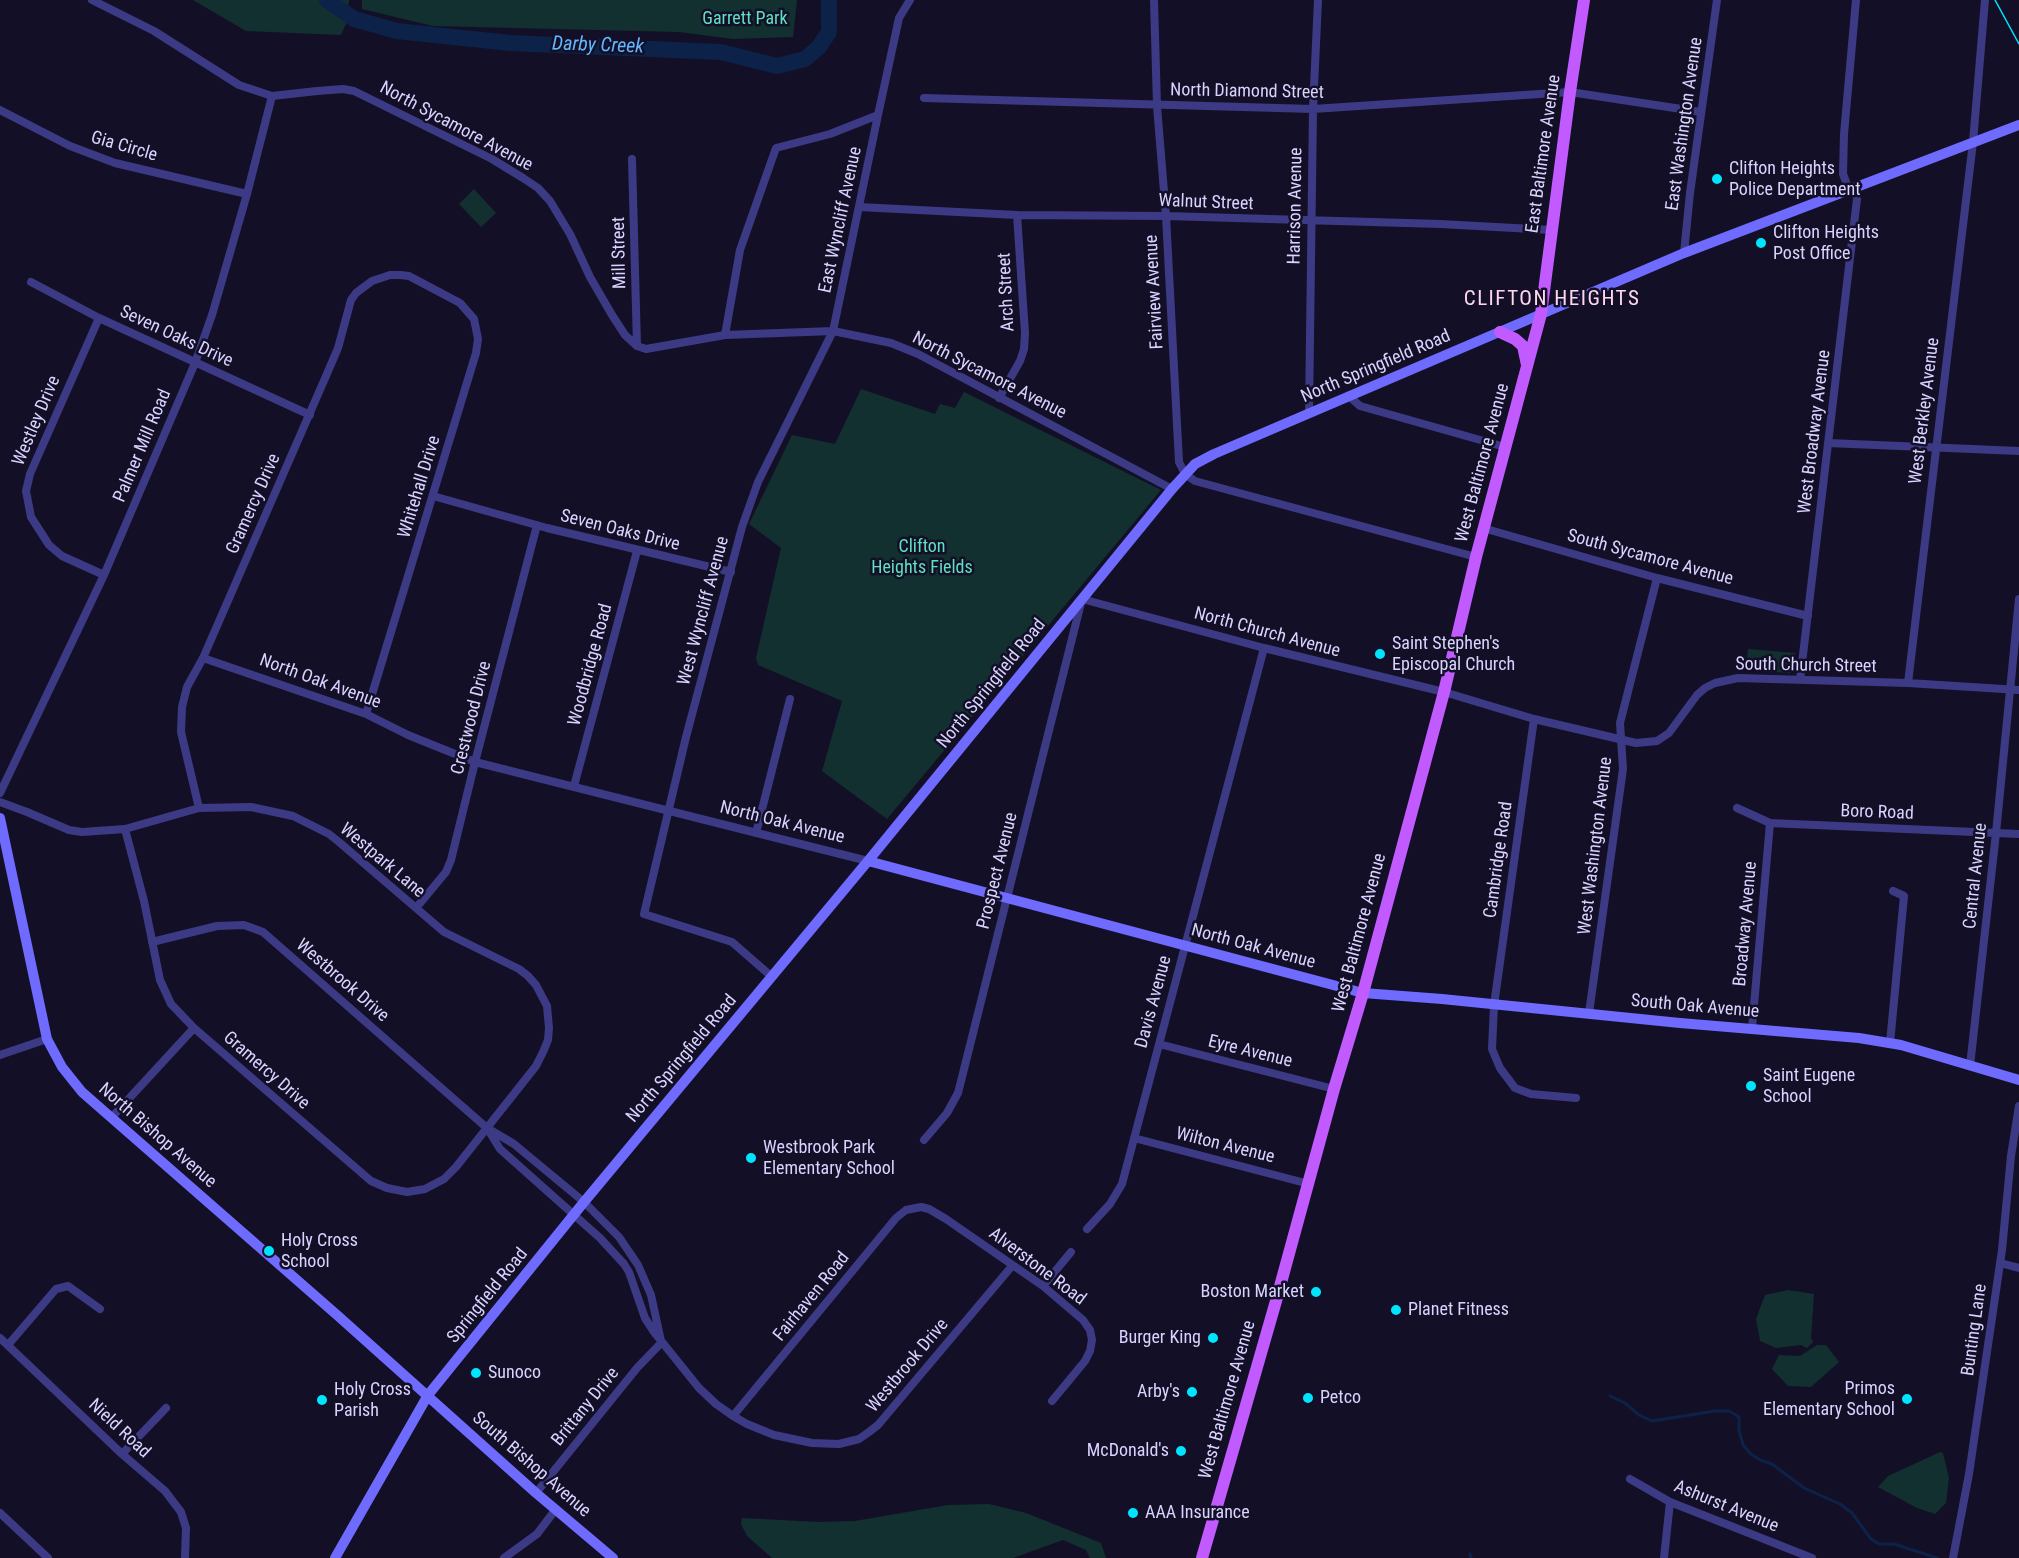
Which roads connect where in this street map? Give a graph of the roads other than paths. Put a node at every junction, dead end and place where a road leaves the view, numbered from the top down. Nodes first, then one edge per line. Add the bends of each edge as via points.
1 (92, 0) edge
2 (910, 0) edge
3 (1154, 0) edge
4 (1318, 0) edge
5 (1584, 0) edge
6 (1717, 0) edge
7 (1856, 0) edge
8 (1985, 0) edge
9 (1570, 92) junction
10 (272, 96) junction
11 (924, 98) dead end
12 (1157, 106) junction
13 (1313, 109) junction
14 (0, 110) edge
15 (1701, 112) junction
16 (878, 115) junction
17 (2019, 125) edge
18 (1973, 142) junction
19 (632, 159) dead end
20 (1851, 189) junction
21 (247, 194) junction
22 (860, 207) junction
23 (1017, 215) junction
24 (1166, 216) junction
25 (1311, 221) junction
26 (1551, 230) junction
27 (1684, 253) junction
28 (31, 282) dead end
29 (432, 287) joint
30 (1541, 314) junction
31 (99, 318) junction
32 (833, 331) junction
33 (1500, 332) junction
34 (725, 335) junction
35 (637, 346) junction
36 (195, 363) junction
37 (1527, 367) junction
38 (1350, 397) junction
39 (999, 398) junction
40 (1309, 413) junction
41 (310, 415) junction
42 (1828, 443) junction
43 (1505, 447) junction
44 (1936, 448) junction
45 (2019, 451) edge
46 (1185, 474) junction
47 (1172, 489) junction
48 (433, 496) junction
49 (537, 525) junction
50 (1484, 528) junction
51 (637, 551) junction
52 (1476, 557) junction
53 (731, 572) junction
54 (104, 575) junction
55 (1657, 578) junction
56 (1082, 599) junction
57 (2019, 599) edge
58 (1808, 616) junction
59 (1264, 648) junction
60 (203, 658) junction
61 (1800, 680) junction
62 (1908, 684) junction
63 (2009, 690) junction
64 (2019, 690) edge
65 (1444, 692) junction
66 (790, 699) dead end
67 (366, 714) junction
68 (1534, 719) junction
69 (1622, 740) junction
70 (475, 762) junction
71 (574, 786) junction
72 (0, 793) edge
73 (0, 802) edge
74 (199, 808) junction
75 (1737, 808) dead end
76 (668, 810) junction
77 (0, 819) edge
78 (1770, 823) junction
79 (125, 830) junction
80 (756, 833) junction
81 (1996, 833) junction
82 (2019, 834) edge
83 (868, 861) junction
84 (1893, 891) dead end
85 (1007, 898) junction
86 (416, 908) junction
87 (152, 942) junction
88 (1184, 945) junction
89 (771, 976) junction
90 (1363, 993) junction
91 (1494, 1005) junction
92 (1589, 1013) junction
93 (194, 1028) junction
94 (1752, 1028) junction
95 (47, 1039) junction
96 (1890, 1043) junction
97 (1159, 1044) junction
98 (0, 1055) edge
99 (1970, 1066) junction
100 (2019, 1080) edge
101 (1334, 1089) junction
102 (1576, 1098) dead end
103 (2019, 1106) edge
104 (112, 1117) junction
105 (487, 1128) junction
106 (1134, 1138) junction
107 (924, 1140) dead end
108 (1309, 1184) junction
109 (584, 1202) junction
110 (921, 1207) joint
111 (573, 1216) junction
112 (1088, 1229) dead end
113 (1071, 1252) dead end
114 (2000, 1263) junction
115 (1012, 1266) junction
116 (2019, 1268) edge
117 (1042, 1286) junction
118 (100, 1309) dead end
119 (0, 1338) edge
120 (662, 1342) junction
121 (8, 1345) junction
122 (428, 1395) junction
123 (1052, 1401) dead end
124 (166, 1408) dead end
125 (733, 1416) junction
126 (122, 1454) junction
127 (1630, 1479) dead end
128 (536, 1493) junction
129 (1670, 1502) junction
130 (556, 1509) junction
131 (0, 1513) edge
132 (1953, 1556) edge
133 (48, 1558) edge
134 (185, 1558) edge
135 (335, 1558) edge
136 (504, 1558) edge
137 (613, 1558) edge
138 (1202, 1558) edge
139 (1664, 1558) edge
140 (1812, 1558) edge

1 - 10 street, North Sycamore Avenue via 154,32 239,85
2 - 16 street, East Wyncliff Avenue via 899,18
3 - 12 street, Fairview Avenue
4 - 13 street, Harrison Avenue
5 - 9 main road, East Baltimore Avenue
6 - 15 street, East Washington Avenue
7 - 20 street, West Broadway Avenue via 1844,134 1843,174
8 - 18 street, West Berkley Avenue
9 - 13 street, North Diamond Street
9 - 15 street, North Diamond Street
9 - 26 main road, East Baltimore Avenue
10 - 21 street, Palmer Mill Road
10 - 35 street, North Sycamore Avenue via 354,91 492,159 538,188 570,234 612,315
11 - 12 street, North Diamond Street
12 - 13 street, North Diamond Street
12 - 24 street, Fairview Avenue
13 - 25 street, Harrison Avenue
14 - 21 street, Gia Circle via 70,146 115,163
15 - 27 street, East Washington Avenue
16 - 22 street, East Wyncliff Avenue
16 - 34 street via 830,134 776,147 740,250
17 - 18 main road, North Springfield Road
18 - 20 main road, North Springfield Road
18 - 44 street, West Berkley Avenue
19 - 35 street, Mill Street
20 - 27 main road, North Springfield Road
20 - 42 street, West Broadway Avenue via 1857,199
21 - 36 street, Palmer Mill Road
22 - 23 street, Walnut Street
22 - 32 street, East Wyncliff Avenue
23 - 24 street, Walnut Street
23 - 39 street, Arch Street via 1024,341 1020,361
24 - 25 street, Walnut Street
24 - 46 street, Fairview Avenue via 1179,462
25 - 26 street, Walnut Street
25 - 40 street, Harrison Avenue
26 - 30 main road, East Baltimore Avenue
27 - 30 main road, North Springfield Road
28 - 31 street, Seven Oaks Drive
29 - 41 street, Gramercy Drive via 409,276 390,275 372,281 356,293
29 - 48 street, Whitehall Drive via 467,309 474,319 478,339 477,354
30 - 33 main road, North Springfield Road
30 - 37 main road, West Baltimore Avenue
31 - 36 street, Seven Oaks Drive
31 - 54 street, Westley Drive via 26,491 31,517 49,545 62,556
32 - 34 street, North Sycamore Avenue
32 - 39 street, North Sycamore Avenue via 918,354
32 - 53 street, West Wyncliff Avenue via 758,482
33 - 37 main road via 1522,346
33 - 38 main road, North Springfield Road
34 - 35 street, North Sycamore Avenue via 646,349
36 - 41 street, Seven Oaks Drive
36 - 54 street, Palmer Mill Road
37 - 43 main road, West Baltimore Avenue
38 - 40 main road, North Springfield Road
38 - 43 street via 1360,406
39 - 47 street, North Sycamore Avenue
40 - 46 main road, North Springfield Road via 1214,454
41 - 60 street, Gramercy Drive
42 - 44 street
42 - 58 street, West Broadway Avenue
43 - 50 main road, West Baltimore Avenue
44 - 45 street
44 - 62 street, West Berkley Avenue
46 - 47 main road, North Springfield Road
46 - 52 street via 1195,481
47 - 56 main road, North Springfield Road
48 - 49 street, Seven Oaks Drive
48 - 67 street, Whitehall Drive
49 - 51 street, Seven Oaks Drive
49 - 70 street, Crestwood Drive
50 - 52 main road, West Baltimore Avenue
50 - 55 street, South Sycamore Avenue
51 - 53 street, Seven Oaks Drive
51 - 71 street, Woodbridge Road
52 - 65 main road, West Baltimore Avenue
53 - 76 street, West Wyncliff Avenue
54 - 72 street, Palmer Mill Road
55 - 58 street, South Sycamore Avenue
55 - 69 street, West Washington Avenue via 1620,723
56 - 59 street, North Church Avenue
56 - 83 main road, North Springfield Road
56 - 85 street, Prospect Avenue
57 - 63 street, Central Avenue
58 - 61 street, West Broadway Avenue
59 - 65 street, North Church Avenue
59 - 88 street, Davis Avenue
60 - 67 street, North Oak Avenue
60 - 74 street, Gramercy Drive via 187,687 181,732
61 - 62 street, South Church Street
61 - 69 street, South Church Street via 1738,678 1715,683 1697,695 1669,733 1650,742
62 - 63 street, South Church Street
63 - 64 street, South Church Street
63 - 81 street, Central Avenue
65 - 68 street, South Church Street
65 - 90 main road, West Baltimore Avenue
66 - 80 street
67 - 70 street, North Oak Avenue
68 - 69 street, South Church Street
68 - 91 street, Cambridge Road
69 - 92 street, West Washington Avenue via 1623,769
70 - 71 street, North Oak Avenue
70 - 86 street, Crestwood Drive via 451,860 446,872
71 - 76 street, North Oak Avenue
73 - 79 street, Westpark Lane via 69,830
74 - 79 street, Westpark Lane
74 - 86 street, Westpark Lane via 251,807 293,816 334,838
75 - 78 street, Boro Road
76 - 80 street, North Oak Avenue
76 - 89 street, West Wyncliff Avenue via 644,914 732,942
77 - 95 main road, North Bishop Avenue
78 - 81 street, Boro Road
78 - 94 street, Broadway Avenue
79 - 87 street, Gramercy Drive
80 - 83 street, North Oak Avenue
81 - 82 street, Boro Road
81 - 99 street, Central Avenue
83 - 85 main road, North Oak Avenue
83 - 89 main road, North Springfield Road
84 - 96 street via 1904,896
85 - 88 main road, North Oak Avenue
85 - 107 street, Prospect Avenue via 958,1093
86 - 105 street, Westpark Lane via 444,932 519,969 536,985 547,1006 548,1040 543,1052
87 - 93 street, Gramercy Drive via 165,993
87 - 105 street, Westbrook Drive via 217,926 244,925 262,932
88 - 90 main road, North Oak Avenue
88 - 97 street, Davis Avenue
89 - 109 main road, North Springfield Road
90 - 91 main road, South Oak Avenue
90 - 101 main road, West Baltimore Avenue
91 - 92 main road, South Oak Avenue
91 - 102 street, Cambridge Road via 1492,1048 1500,1068 1515,1088 1531,1094
92 - 94 main road, South Oak Avenue
93 - 104 street
93 - 105 street, Gramercy Drive via 365,1177 387,1188 416,1191 444,1179
94 - 96 main road, South Oak Avenue
95 - 98 street
95 - 104 main road, North Bishop Avenue via 82,1092
96 - 99 main road, South Oak Avenue
97 - 101 street, Eyre Avenue
97 - 106 street, Davis Avenue
99 - 100 main road, South Oak Avenue
101 - 108 main road, West Baltimore Avenue
103 - 114 street, Bunting Lane
104 - 122 main road, North Bishop Avenue
105 - 109 street, Westbrook Drive via 514,1144
105 - 111 street, Westbrook Drive via 500,1149
106 - 108 street, Wilton Avenue
106 - 112 street, Davis Avenue via 1122,1184
108 - 138 main road, West Baltimore Avenue
109 - 111 main road, North Springfield Road
109 - 120 street, Westbrook Drive via 619,1237 638,1265 651,1295
110 - 115 street, Alverstone Road via 946,1219
110 - 125 street, Fairhaven Road via 906,1210 896,1218
111 - 120 street, Westbrook Drive via 624,1264 645,1318
111 - 122 main road, Springfield Road
113 - 117 street
114 - 116 street
114 - 132 street, Bunting Lane
115 - 117 street, Alverstone Road
115 - 125 street, Westbrook Drive via 878,1425 859,1439 839,1444 812,1443 774,1436
117 - 123 street, Alverstone Road via 1083,1320 1092,1340 1085,1360
118 - 121 street via 68,1286 56,1289
119 - 121 street, Nield Road
120 - 125 street, Westbrook Drive via 699,1388
120 - 128 street, Brittany Drive
121 - 126 street, Nield Road
122 - 128 main road, South Bishop Avenue
122 - 135 main road, Springfield Road
124 - 126 street
126 - 134 street, Nield Road via 165,1491 181,1512 186,1528
127 - 129 street, Ashurst Avenue
128 - 130 main road, South Bishop Avenue
129 - 139 street
129 - 140 street, Ashurst Avenue
130 - 136 street via 537,1534
130 - 137 main road, South Bishop Avenue
131 - 133 street

